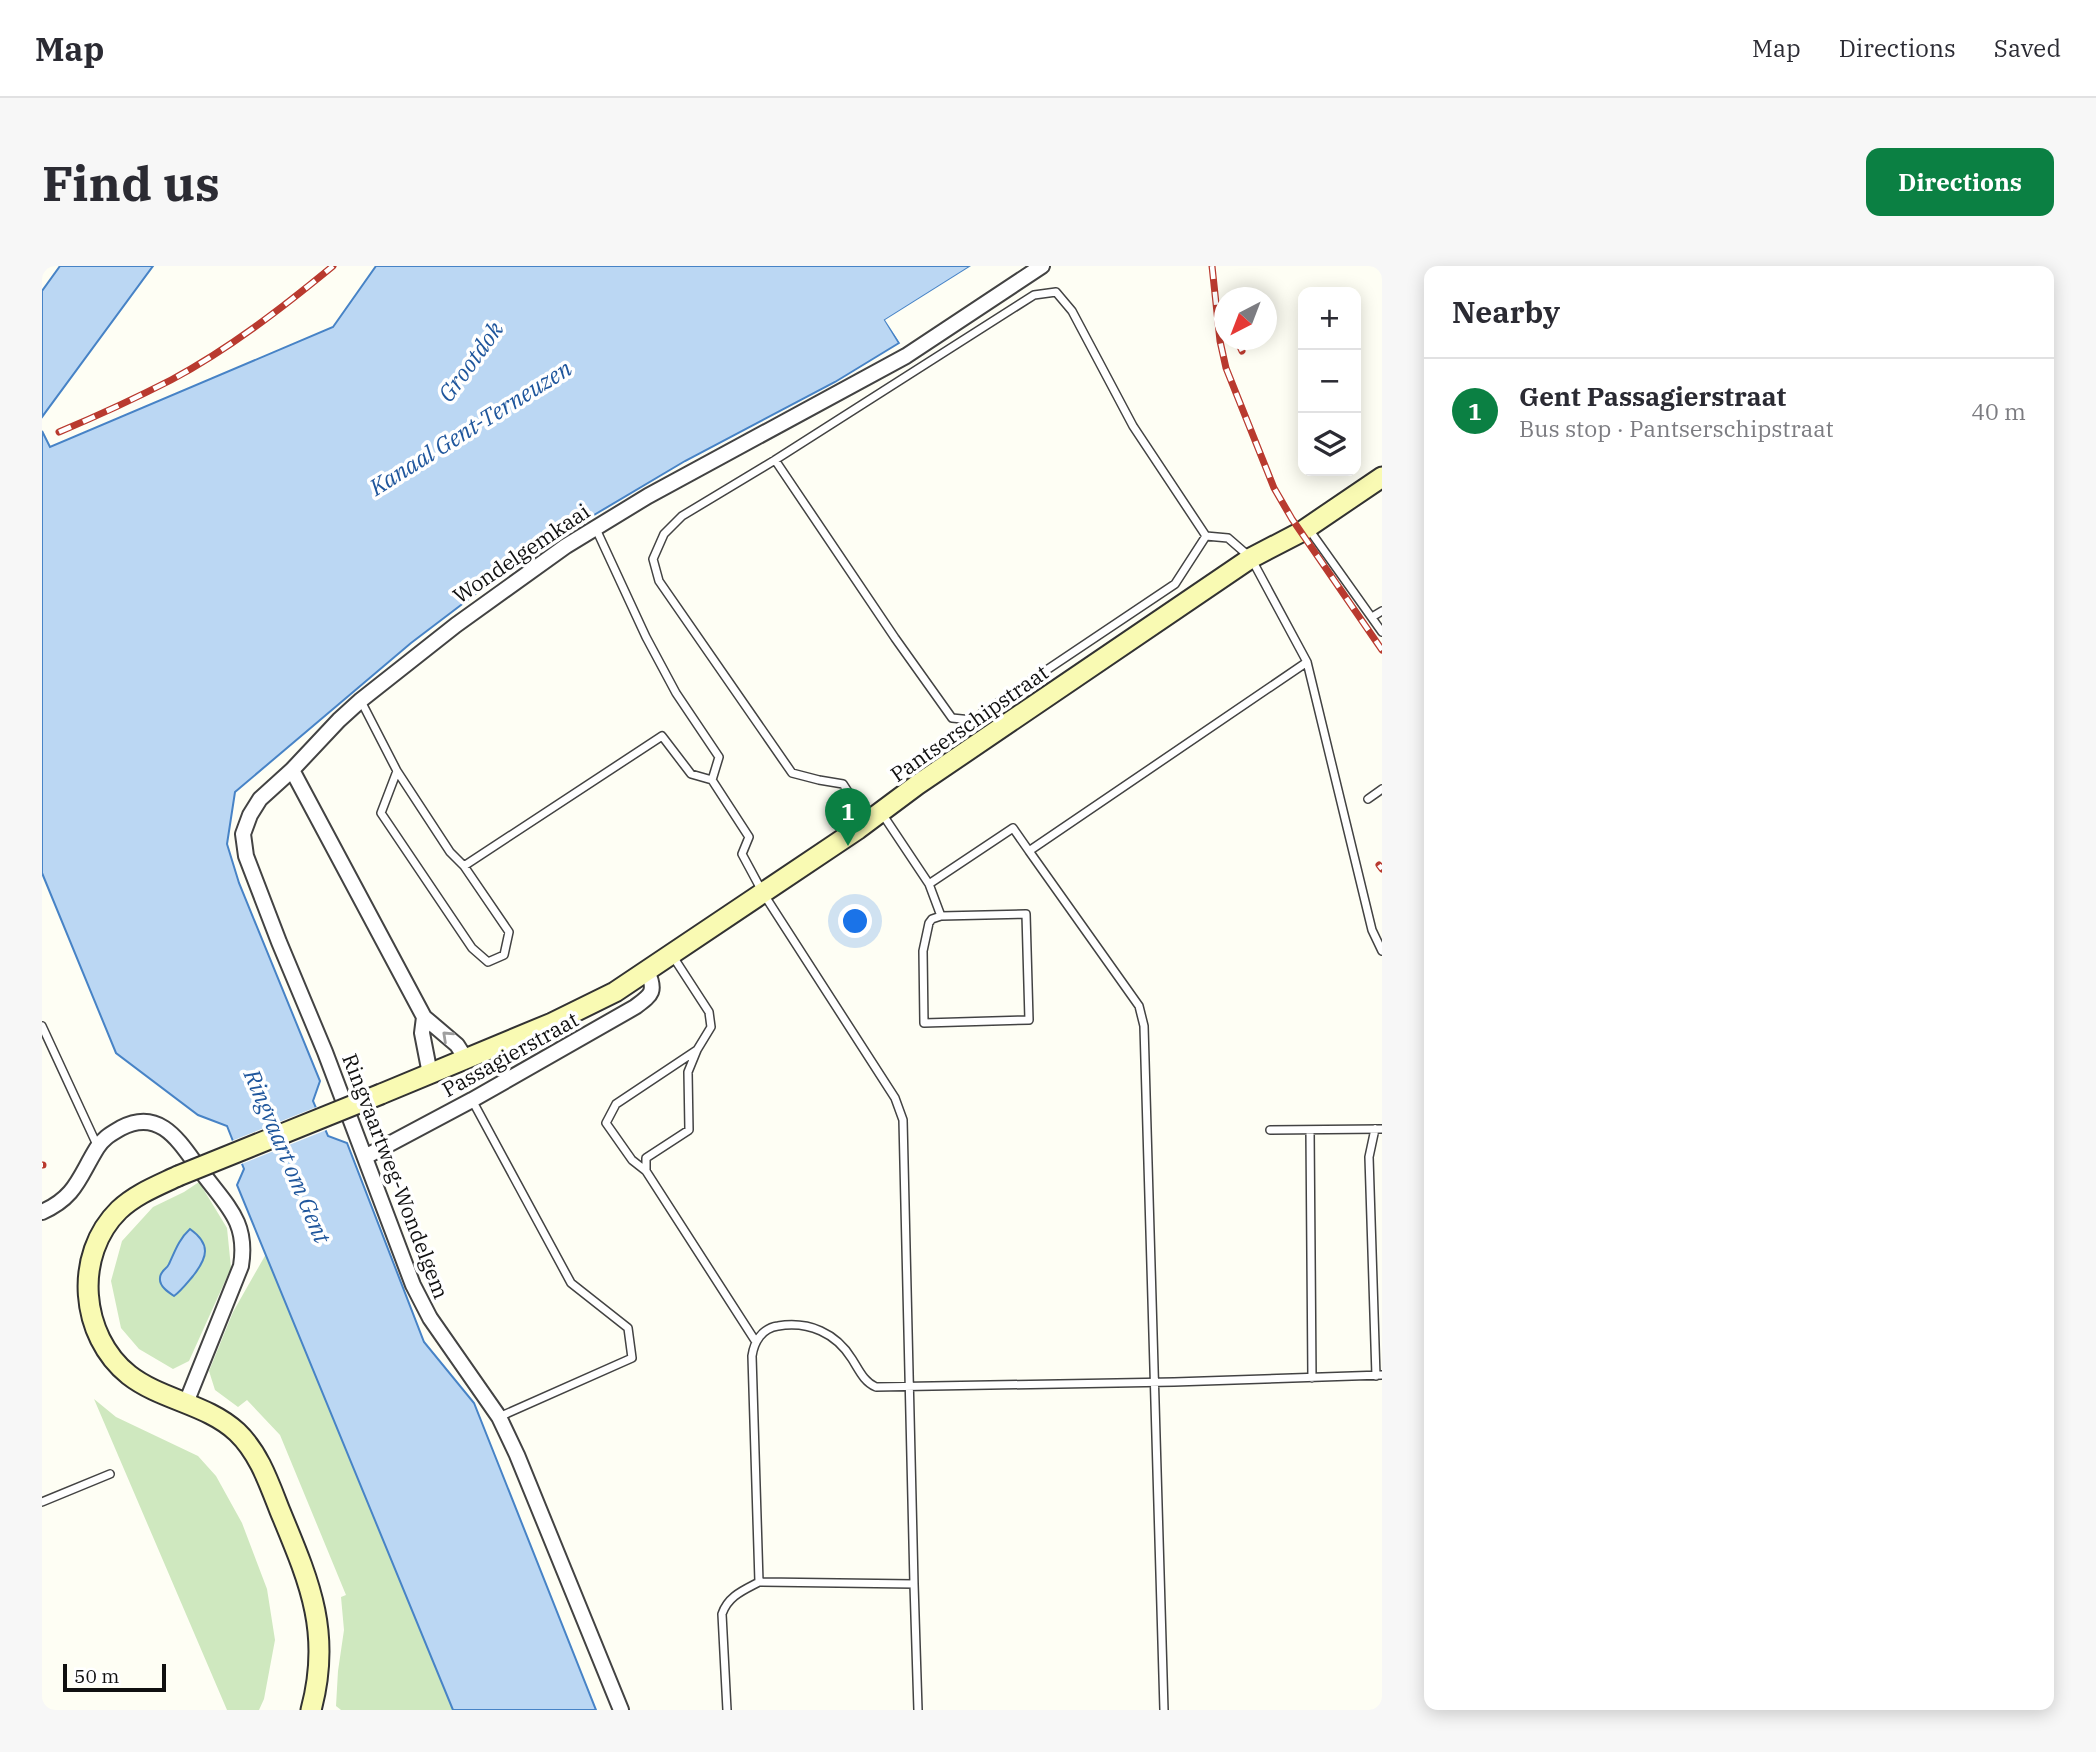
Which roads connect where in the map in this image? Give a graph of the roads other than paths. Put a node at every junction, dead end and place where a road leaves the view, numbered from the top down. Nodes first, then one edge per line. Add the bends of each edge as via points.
1 (1042, 266) edge
2 (775, 460) junction
3 (1382, 477) edge
4 (1307, 528) junction
5 (596, 529) junction
6 (1206, 536) junction
7 (1251, 558) junction
8 (1382, 611) edge
9 (1372, 617) junction
10 (1382, 632) edge
11 (1307, 662) junction
12 (360, 700) junction
13 (292, 770) junction
14 (397, 771) junction
15 (712, 779) junction
16 (1382, 789) edge
17 (1367, 799) dead end
18 (875, 817) junction
19 (1029, 851) junction
20 (464, 866) junction
21 (929, 884) junction
22 (763, 894) junction
23 (941, 916) junction
24 (1382, 951) edge
25 (672, 955) junction
26 (648, 971) junction
27 (424, 1017) junction
28 (42, 1026) edge
29 (697, 1050) junction
30 (466, 1059) junction
31 (430, 1074) junction
32 (472, 1100) junction
33 (1379, 1129) edge
34 (1270, 1130) dead end
35 (1310, 1130) junction
36 (98, 1146) junction
37 (365, 1157) junction
38 (646, 1171) junction
39 (42, 1212) edge
40 (756, 1342) junction
41 (1379, 1375) edge
42 (1312, 1378) junction
43 (1155, 1382) junction
44 (909, 1387) junction
45 (186, 1403) junction
46 (499, 1417) junction
47 (110, 1474) dead end
48 (42, 1502) edge
49 (759, 1582) junction
50 (914, 1584) junction
51 (311, 1710) edge
52 (621, 1710) edge
53 (727, 1710) edge
54 (918, 1710) edge
55 (1164, 1710) edge

1 - 5 street, Wondelgemkaai via 906,356
2 - 6 lane via 1034,295 1056,292 1072,311 1133,426
2 - 6 lane via 952,718 972,720 1175,584
2 - 18 lane via 682,516 664,534 653,559 659,581 792,773 843,784
3 - 4 main road, Pantserschipstraat
4 - 7 main road, Pantserschipstraat
4 - 9 lane
5 - 12 street, Wondelgemkaai via 456,625
5 - 15 lane via 676,693 719,757
6 - 7 lane via 1228,538
7 - 11 lane
7 - 18 main road, Pantserschipstraat
8 - 9 lane
9 - 10 lane
11 - 19 lane
11 - 24 lane via 1372,930
12 - 13 street, Wondelgemkaai
12 - 14 lane
13 - 27 street
13 - 37 street, Ringvaartweg-Wondelgem via 260,799 250,815 243,834 246,856
14 - 20 lane
14 - 20 lane via 381,813 472,948 488,962 504,956 509,932
15 - 20 lane via 691,774 662,736
15 - 22 lane via 749,837 742,854
16 - 17 lane
18 - 21 lane
18 - 22 main road, Pantserschipstraat
19 - 21 lane via 1013,828
19 - 43 lane via 1143,1015
21 - 23 lane
22 - 25 main road, Pantserschipstraat
22 - 44 lane via 901,1110
23 - 23 lane via 929,923 923,951 924,1023 1029,1020 1026,914
25 - 26 main road, Pantserschipstraat
25 - 29 lane via 709,1012 710,1027
26 - 30 main road, Pantserschipstraat via 572,1014
26 - 32 street, Passagierstraat via 653,990 635,1007
30 -> 27 street via 457,1045
27 - 31 street via 422,1033
28 - 36 lane
29 - 38 lane via 688,1072 689,1130 646,1158
29 - 38 lane via 617,1104 606,1123 632,1160
30 - 31 main road
31 - 45 main road, bridge via 178,1176 140,1194 110,1220 97,1241 90,1267 88,1297 97,1332 116,1363 140,1383
32 - 37 street, Passagierstraat
32 - 46 lane via 571,1283 628,1328 632,1357
33 - 35 lane
33 - 41 lane via 1369,1157
34 - 35 lane
35 - 42 lane
36 - 39 street via 69,1195
36 - 45 street via 130,1124 162,1125 175,1136 242,1233 241,1266
37 - 46 street, Ringvaartweg-Wondelgem via 430,1318
38 - 40 lane
40 - 44 lane via 770,1328 818,1329 841,1344 870,1385
40 - 49 lane via 752,1356
41 - 42 lane
42 - 43 lane
43 - 44 lane
43 - 55 lane
44 - 50 lane
45 - 51 main road via 220,1420 250,1448 306,1574 320,1643
46 - 52 street, Ringvaartweg-Wondelgem
47 - 48 lane
49 - 50 lane
49 - 53 lane via 736,1594 722,1614
50 - 54 lane

